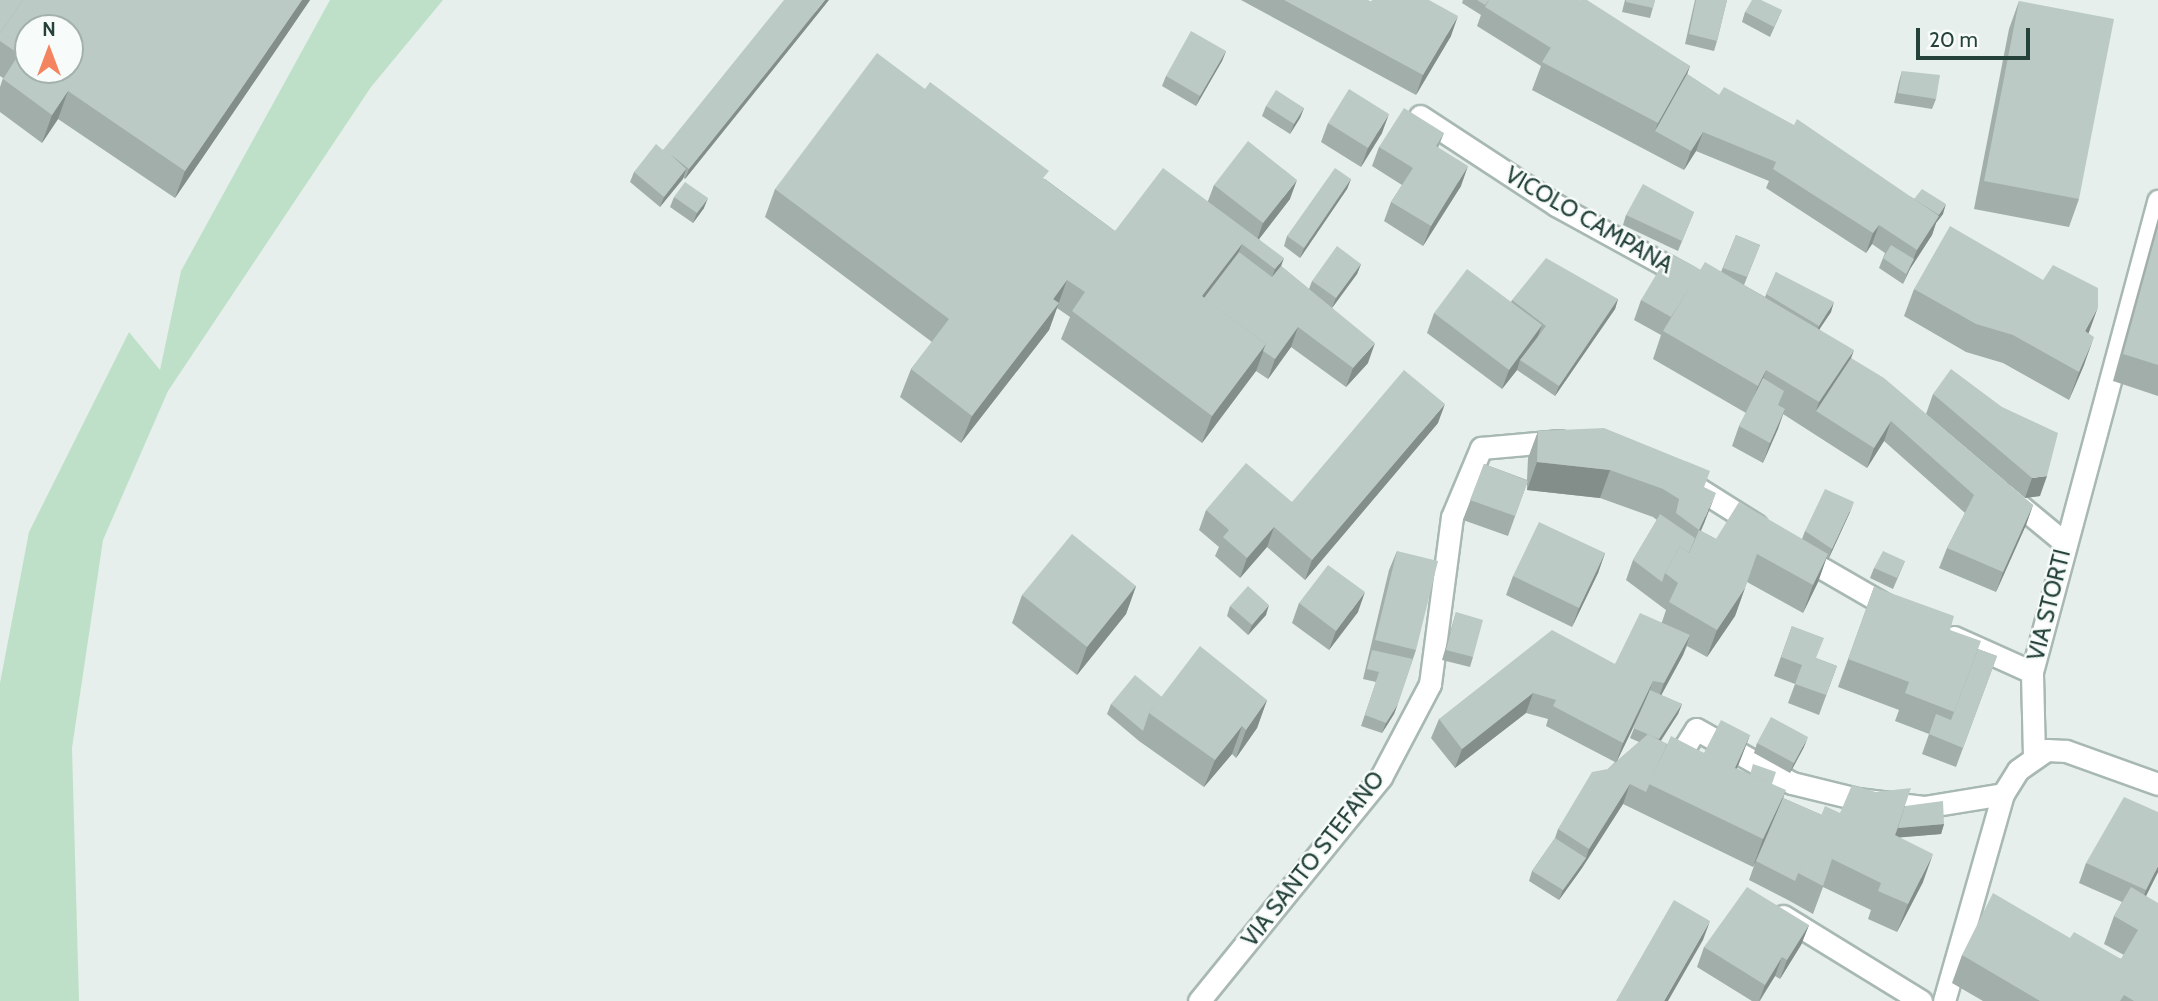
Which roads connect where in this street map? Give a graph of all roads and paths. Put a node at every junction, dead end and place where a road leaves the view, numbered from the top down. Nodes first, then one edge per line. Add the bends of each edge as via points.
1 (1419, 116) edge
2 (2158, 201) edge
3 (1704, 286) edge
4 (1586, 444) edge
5 (1668, 472) edge
6 (1990, 481) edge
7 (2065, 543) junction
8 (1915, 620) edge
9 (1938, 630) edge
10 (2032, 673) junction
11 (1682, 753) edge
12 (2034, 756) junction
13 (2158, 784) edge
14 (2003, 794) junction
15 (1769, 908) edge
16 (1199, 1001) edge
17 (1921, 1001) edge
18 (1944, 1001) edge

1 - 3 street, VICOLO CAMPANA via 1556,205
2 - 7 street, VIA STORTI
4 - 16 street, VIA SANTO STEFANO via 1550,440 1480,448 1452,517 1430,684 1381,777
5 - 8 street via 1714,496 1808,561
6 - 7 street
7 - 10 street, VIA STORTI
9 - 10 street
10 - 12 street, VIA STORTI
11 - 14 street via 1696,729 1792,783 1857,799 1924,807
12 - 13 street via 2067,751
12 - 14 street via 2018,770
14 - 18 street
15 - 17 street

